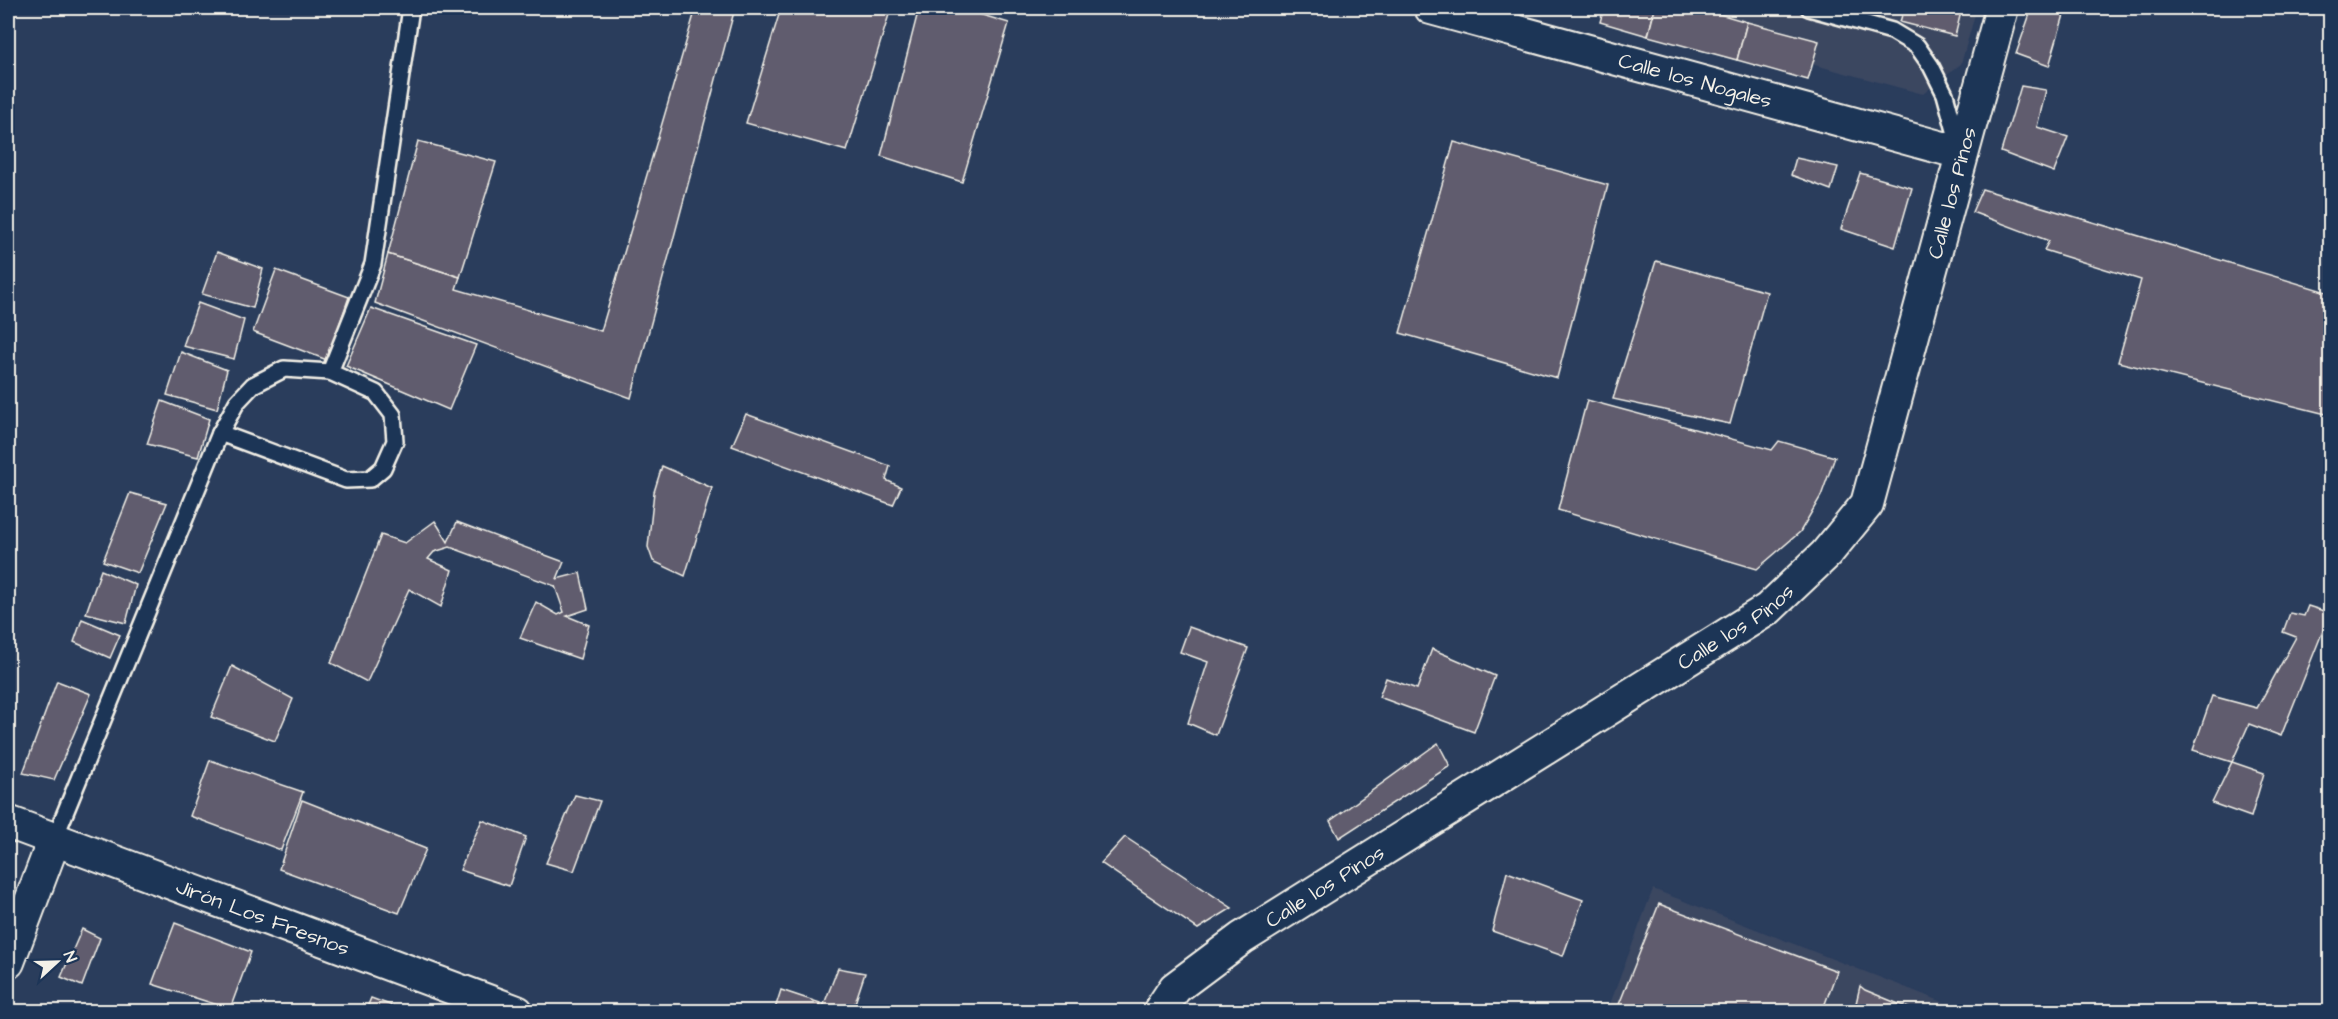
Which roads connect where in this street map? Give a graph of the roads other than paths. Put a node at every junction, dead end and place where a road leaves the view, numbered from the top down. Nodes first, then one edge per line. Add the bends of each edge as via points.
1 (411, 8) edge
2 (1431, 8) edge
3 (1809, 8) edge
4 (2002, 8) edge
5 (1961, 153) junction
6 (330, 372) junction
7 (220, 433) junction
8 (8, 822) edge
9 (54, 840) junction
10 (8, 962) edge
11 (517, 1011) edge
12 (1159, 1011) edge

1 - 6 lane via 373,264
2 - 5 street, Calle los Nogales
3 - 5 lane via 1892,31 1917,46 1945,94
4 - 5 street, Calle los Pinos
5 - 12 street, Calle los Pinos via 1867,504 1826,554 1768,609 1242,938 1175,988
6 - 7 lane via 284,369 253,385 237,402
6 - 7 lane via 376,393 393,415 395,441 383,468 370,479 346,480
7 - 9 lane
8 - 9 street, Jirón Los Fresnos
9 - 10 street
9 - 11 street, Jirón Los Fresnos

